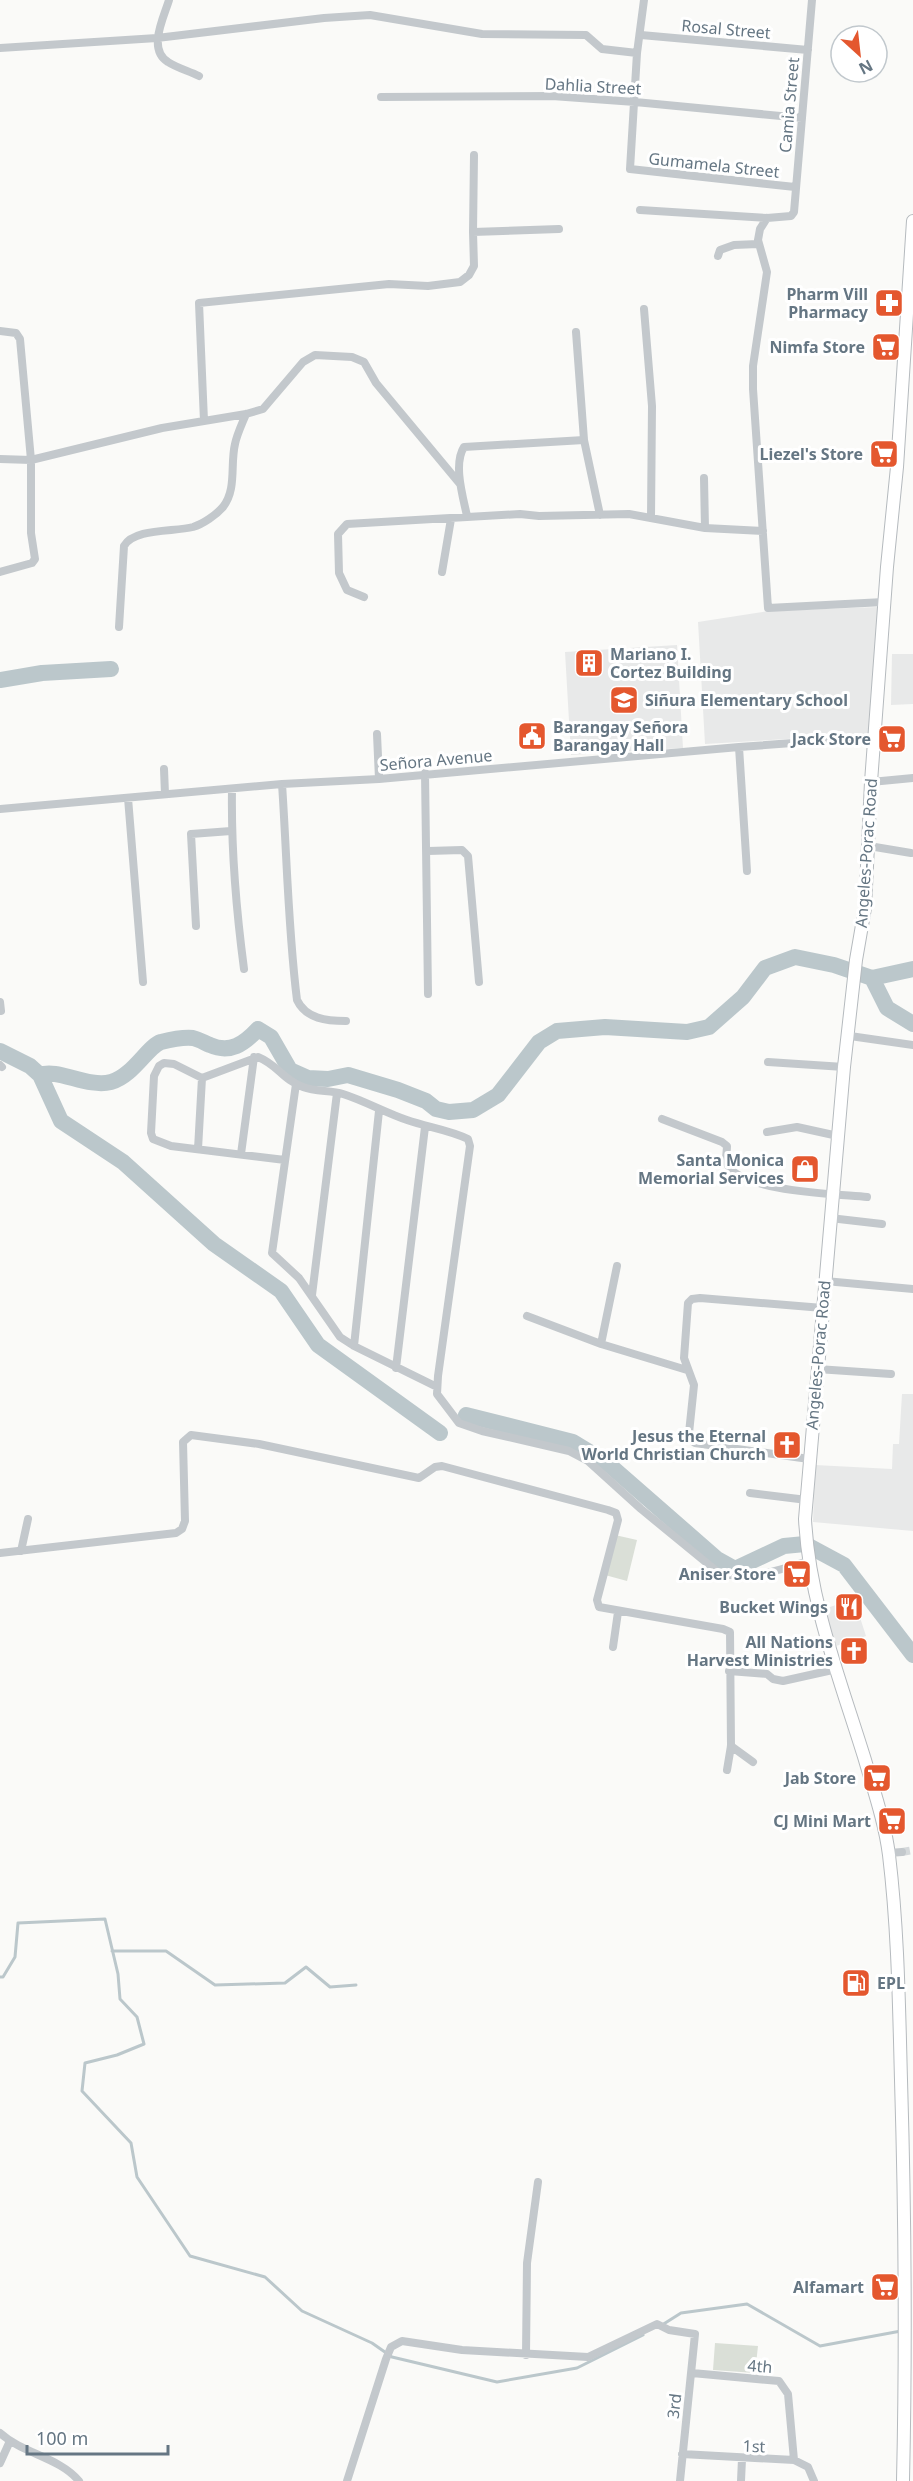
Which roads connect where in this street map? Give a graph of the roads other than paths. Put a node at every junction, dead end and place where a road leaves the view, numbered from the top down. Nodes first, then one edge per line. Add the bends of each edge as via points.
1 (169, 0) edge
2 (644, 0) edge
3 (812, 0) edge
4 (641, 35) junction
5 (157, 38) junction
6 (0, 48) edge
7 (808, 50) junction
8 (637, 53) junction
9 (199, 76) dead end
10 (381, 97) dead end
11 (635, 102) junction
12 (802, 118) junction
13 (474, 155) dead end
14 (795, 187) junction
15 (640, 210) dead end
16 (767, 218) junction
17 (913, 221) edge
18 (559, 230) dead end
19 (473, 232) junction
20 (758, 244) junction
21 (718, 256) dead end
22 (644, 309) dead end
23 (0, 331) edge
24 (910, 331) edge
25 (576, 332) dead end
26 (246, 414) junction
27 (204, 421) junction
28 (584, 440) junction
29 (0, 459) edge
30 (31, 460) junction
31 (704, 478) dead end
32 (460, 484) junction
33 (600, 515) junction
34 (467, 516) junction
35 (651, 518) junction
36 (451, 519) junction
37 (705, 528) junction
38 (763, 531) junction
39 (0, 572) edge
40 (442, 572) dead end
41 (364, 597) dead end
42 (884, 602) junction
43 (119, 627) dead end
44 (377, 734) dead end
45 (874, 737) junction
46 (739, 747) junction
47 (164, 769) dead end
48 (425, 773) junction
49 (913, 778) edge
50 (379, 779) junction
51 (871, 782) junction
52 (282, 784) junction
53 (232, 790) junction
54 (165, 794) junction
55 (128, 798) junction
56 (0, 809) edge
57 (231, 831) junction
58 (869, 846) junction
59 (428, 851) junction
60 (911, 854) dead end
61 (747, 871) dead end
62 (196, 926) dead end
63 (244, 969) dead end
64 (143, 982) dead end
65 (479, 982) dead end
66 (428, 994) dead end
67 (346, 1021) dead end
68 (849, 1036) junction
69 (913, 1045) edge
70 (254, 1057) junction
71 (768, 1062) dead end
72 (844, 1067) junction
73 (202, 1078) junction
74 (296, 1084) junction
75 (337, 1093) junction
76 (379, 1111) junction
77 (662, 1119) dead end
78 (425, 1127) junction
79 (767, 1132) dead end
80 (838, 1136) junction
81 (198, 1149) junction
82 (241, 1154) junction
83 (285, 1160) junction
84 (833, 1193) junction
85 (867, 1197) dead end
86 (830, 1218) junction
87 (882, 1224) dead end
88 (616, 1266) dead end
89 (825, 1281) junction
90 (913, 1289) edge
91 (312, 1295) junction
92 (823, 1308) junction
93 (527, 1316) dead end
94 (601, 1344) junction
95 (354, 1346) junction
96 (396, 1368) junction
97 (817, 1369) junction
98 (687, 1370) junction
99 (891, 1374) dead end
100 (437, 1387) junction
101 (809, 1459) junction
102 (750, 1493) dead end
103 (807, 1500) junction
104 (28, 1519) dead end
105 (21, 1551) junction
106 (0, 1553) edge
107 (810, 1557) junction
108 (618, 1612) junction
109 (613, 1647) dead end
110 (837, 1669) junction
111 (729, 1671) junction
112 (731, 1746) junction
113 (753, 1762) dead end
114 (727, 1770) dead end
115 (538, 2182) dead end
116 (909, 2206) edge
117 (909, 2349) edge
118 (526, 2355) junction
119 (692, 2373) junction
120 (0, 2433) edge
121 (10, 2441) junction
122 (682, 2454) junction
123 (742, 2459) junction
124 (794, 2460) junction
125 (0, 2463) edge
126 (79, 2481) edge
127 (347, 2481) edge
128 (680, 2481) edge
129 (741, 2481) edge
130 (814, 2481) edge
131 (903, 2481) edge

1 - 5 street
2 - 4 street
3 - 7 street, Camia Street
4 - 7 street, Rosal Street
4 - 8 street
5 - 6 street
5 - 8 street via 370,15 482,34 586,35 602,49
5 - 9 street via 167,62
7 - 12 street, Camia Street
8 - 11 street
10 - 11 street, Dahlia Street via 552,96
11 - 12 street, Dahlia Street
11 - 14 street, Gumamela Street via 630,169
12 - 14 street, Camia Street
13 - 19 street
14 - 16 street, Camia Street via 794,212 786,218
15 - 16 street
16 - 20 street
17 - 24 main road, Angeles-Porac Road
18 - 19 street
19 - 27 street via 474,266 460,282 428,286 389,284 199,303
20 - 21 street via 727,247
20 - 38 street via 767,272 753,366
22 - 35 street via 652,406
23 - 30 street via 16,333 20,339
24 - 42 main road, Angeles-Porac Road
25 - 28 street
26 - 27 street
26 - 32 street via 268,405 310,357 352,357 364,362 376,383
26 - 43 street via 234,444 232,482 223,506 195,527 126,540
27 - 30 street
28 - 32 street via 464,447
28 - 33 street
29 - 30 street
30 - 39 street via 35,559
31 - 37 street
32 - 34 street
33 - 34 street
33 - 35 street
34 - 36 street
35 - 37 street
36 - 40 street
36 - 41 street via 347,524 338,534 339,573 347,590
37 - 38 street
38 - 42 street via 768,608
42 - 45 main road, Angeles-Porac Road
44 - 50 street
45 - 46 street, Señora Avenue
45 - 51 main road, Angeles-Porac Road
46 - 48 street, Señora Avenue
46 - 61 street
47 - 54 street
48 - 50 street, Señora Avenue
48 - 59 street
49 - 51 street
50 - 52 street, Señora Avenue
51 - 58 main road, Angeles-Porac Road
52 - 53 street, Señora Avenue
52 - 67 street via 297,1000 301,1008 320,1019
53 - 54 street, Señora Avenue
53 - 57 street
54 - 55 street, Señora Avenue
55 - 56 street, Señora Avenue
55 - 64 street
57 - 62 street via 191,834
57 - 63 street via 236,917
58 - 60 street
58 - 68 main road, Angeles-Porac Road
59 - 65 street via 462,850 468,856
59 - 66 street
68 - 69 street
68 - 72 main road, Angeles-Porac Road
70 - 73 street
70 - 74 street via 272,1062
70 - 82 street
71 - 72 street
72 - 80 main road, Angeles-Porac Road
73 - 81 street
73 - 81 street via 164,1063 154,1076 153,1139
74 - 75 street
74 - 83 street
75 - 76 street
75 - 91 street
76 - 78 street
76 - 95 street
77 - 84 street via 722,1142 727,1146 729,1167 750,1180 774,1187
78 - 96 street
78 - 100 street via 458,1134 468,1139 470,1146
79 - 80 street via 797,1127
80 - 84 main road, Angeles-Porac Road
81 - 82 street
82 - 83 street
83 - 91 street via 272,1253
84 - 85 street
84 - 86 main road, Angeles-Porac Road
86 - 87 street
86 - 89 main road, Angeles-Porac Road
88 - 94 street
89 - 90 street
89 - 92 main road, Angeles-Porac Road
91 - 95 street via 340,1337
92 - 97 main road, Angeles-Porac Road
92 - 98 street via 692,1299 688,1303 683,1351
93 - 94 street
94 - 98 street
95 - 96 street
96 - 100 street
97 - 99 street
97 - 101 main road, Angeles-Porac Road
98 - 101 street via 694,1385 689,1433 695,1443
100 - 107 street via 437,1394 459,1423 569,1451 588,1461 719,1573 766,1574
101 - 103 main road, Angeles-Porac Road
102 - 103 street
103 - 107 main road, Angeles-Porac Road
104 - 105 street
105 - 106 street
105 - 108 street via 176,1533 185,1521 183,1442 191,1435 216,1437 419,1478 442,1466 616,1513 618,1520 597,1600 599,1607
107 - 110 main road, Angeles-Porac Road
108 - 109 street
108 - 111 street via 728,1630
110 - 111 street via 783,1681 767,1674
110 - 116 main road, Angeles-Porac Road via 895,1852
111 - 112 street
112 - 113 street
112 - 114 street
115 - 118 street via 527,2263
116 - 117 main road, Angeles-Porac Road
117 - 131 main road, Angeles-Porac Road
118 - 119 street, 3rd via 588,2357 659,2325 695,2334
118 - 127 street via 402,2341 391,2347
119 - 122 street, 3rd
119 - 124 street, 4th via 779,2381 788,2394
120 - 121 street
121 - 125 street
121 - 126 street via 66,2469
122 - 123 street, 1st
122 - 128 street, 3rd
123 - 124 street, 1st
123 - 129 street
124 - 130 street via 808,2467

